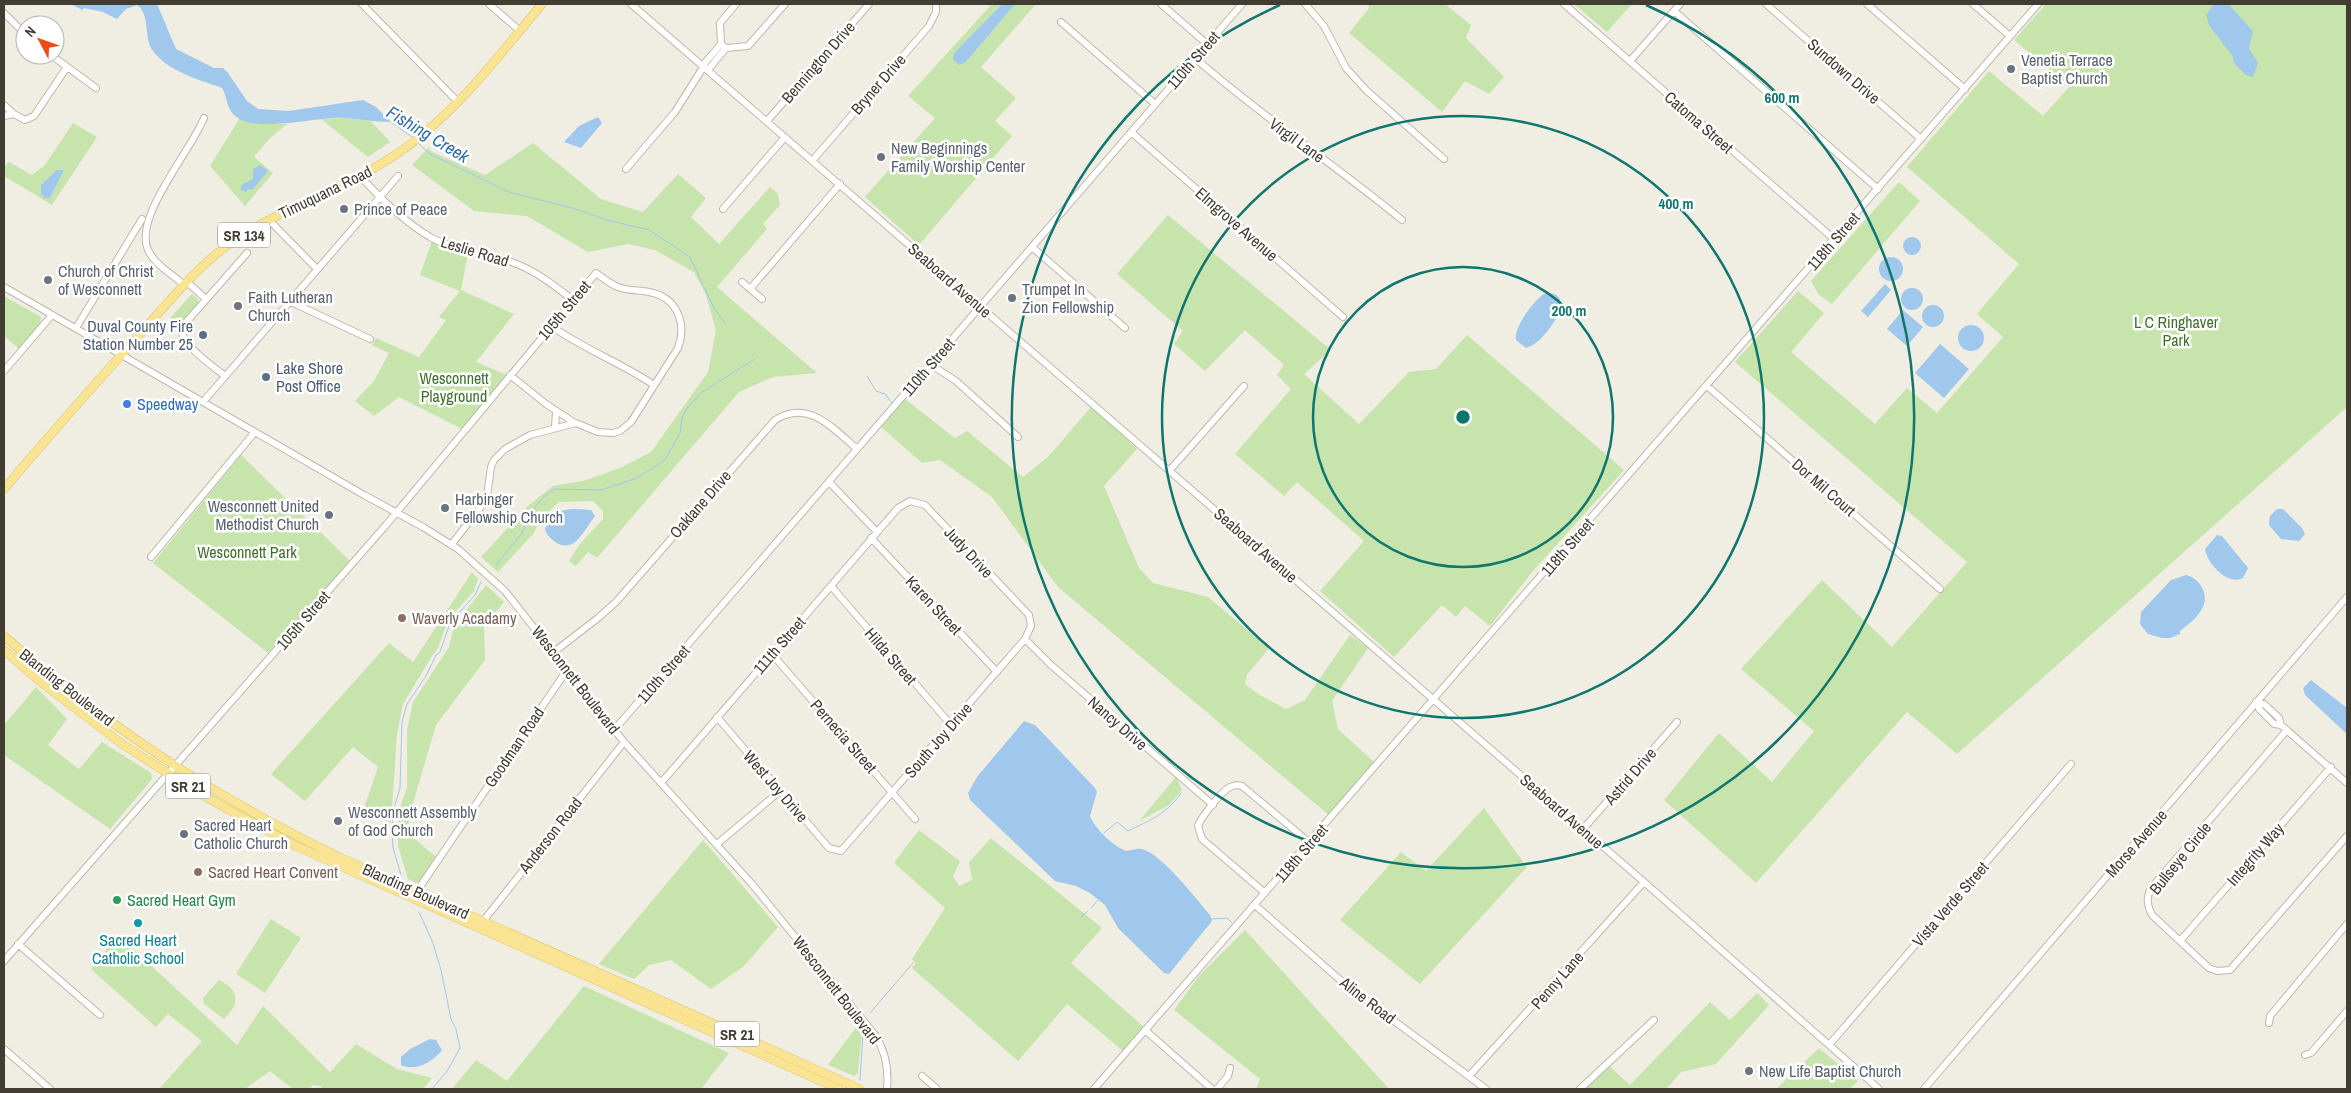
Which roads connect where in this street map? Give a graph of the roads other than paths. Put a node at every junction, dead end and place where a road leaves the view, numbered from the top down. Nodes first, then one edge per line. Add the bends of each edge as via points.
1 (362, 4) edge
2 (489, 4) edge
3 (542, 4) edge
4 (631, 4) edge
5 (736, 4) edge
6 (785, 4) edge
7 (869, 4) edge
8 (936, 4) edge
9 (1161, 4) edge
10 (1242, 4) edge
11 (1305, 4) edge
12 (1564, 4) edge
13 (1680, 4) edge
14 (1766, 4) edge
15 (1867, 4) edge
16 (1973, 4) edge
17 (2038, 4) edge
18 (1674, 11) junction
19 (4, 13) edge
20 (1061, 22) dead end
21 (15, 24) edge
22 (520, 31) junction
23 (2010, 36) junction
24 (1207, 44) junction
25 (724, 46) junction
26 (1195, 58) junction
27 (1630, 61) junction
28 (64, 65) edge
29 (67, 67) junction
30 (705, 67) junction
31 (96, 88) dead end
32 (1965, 89) junction
33 (458, 102) junction
34 (1155, 104) junction
35 (4, 105) edge
36 (14, 114) junction
37 (4, 116) edge
38 (204, 118) dead end
39 (767, 121) junction
40 (1131, 132) junction
41 (785, 137) junction
42 (1922, 139) junction
43 (1444, 159) dead end
44 (812, 161) junction
45 (626, 169) dead end
46 (360, 176) junction
47 (398, 176) dead end
48 (840, 184) junction
49 (1878, 189) junction
50 (378, 196) junction
51 (723, 209) dead end
52 (142, 219) dead end
53 (269, 220) junction
54 (1402, 220) dead end
55 (1834, 239) junction
56 (1032, 248) junction
57 (247, 253) dead end
58 (317, 269) junction
59 (742, 282) dead end
60 (186, 283) junction
61 (4, 287) edge
62 (750, 289) junction
63 (206, 299) junction
64 (762, 299) dead end
65 (573, 300) junction
66 (289, 301) junction
67 (980, 306) junction
68 (52, 315) junction
69 (1343, 317) dead end
70 (551, 326) junction
71 (76, 328) junction
72 (1125, 328) dead end
73 (370, 339) dead end
74 (120, 356) junction
75 (930, 364) junction
76 (4, 371) edge
77 (510, 375) junction
78 (225, 376) junction
79 (654, 385) junction
80 (1244, 386) dead end
81 (1707, 386) junction
82 (203, 402) junction
83 (556, 412) junction
84 (576, 423) junction
85 (555, 427) junction
86 (255, 432) junction
87 (1018, 437) dead end
88 (857, 449) junction
89 (1170, 470) junction
90 (829, 482) junction
91 (4, 489) edge
92 (898, 508) joint
93 (396, 513) junction
94 (877, 532) junction
95 (872, 538) junction
96 (451, 545) junction
97 (152, 557) dead end
98 (831, 586) junction
99 (1940, 589) dead end
100 (2347, 597) edge
101 (1031, 621) joint
102 (4, 636) edge
103 (1026, 639) junction
104 (4, 650) edge
105 (554, 652) junction
106 (772, 654) junction
107 (567, 670) junction
108 (997, 672) junction
109 (48, 688) junction
110 (1434, 700) junction
111 (2258, 703) junction
112 (89, 706) junction
113 (83, 715) junction
114 (717, 717) junction
115 (111, 722) junction
116 (1677, 722) dead end
117 (951, 725) junction
118 (614, 730) junction
119 (2287, 730) junction
120 (624, 742) junction
121 (2071, 764) dead end
122 (175, 767) junction
123 (2331, 767) junction
124 (168, 774) junction
125 (660, 783) junction
126 (2347, 783) edge
127 (780, 791) junction
128 (893, 793) junction
129 (1213, 805) junction
130 (914, 819) dead end
131 (262, 823) junction
132 (1583, 829) junction
133 (2347, 836) edge
134 (1310, 843) junction
135 (717, 844) junction
136 (836, 851) joint
137 (337, 861) junction
138 (1644, 882) junction
139 (417, 892) junction
140 (1265, 894) junction
141 (412, 899) junction
142 (1255, 905) junction
143 (483, 921) junction
144 (2347, 924) edge
145 (478, 928) junction
146 (2180, 941) junction
147 (18, 944) junction
148 (556, 958) junction
149 (4, 960) edge
150 (612, 988) junction
151 (664, 1002) junction
152 (2347, 1011) edge
153 (100, 1015) dead end
154 (1654, 1020) dead end
155 (2269, 1023) dead end
156 (1145, 1030) junction
157 (750, 1040) junction
158 (1829, 1045) junction
159 (743, 1047) junction
160 (4, 1049) edge
161 (2305, 1055) dead end
162 (1230, 1068) dead end
163 (922, 1076) dead end
164 (1469, 1076) junction
165 (50, 1089) edge
166 (839, 1089) edge
167 (860, 1089) edge
168 (887, 1089) edge
169 (938, 1089) edge
170 (1094, 1089) edge
171 (1212, 1089) edge
172 (1217, 1089) edge
173 (1486, 1089) edge
174 (1580, 1089) edge
175 (1879, 1089) edge
176 (1924, 1089) edge

1 - 33 street
2 - 22 street
3 - 22 main road, Timuquana Road / SR 134
4 - 30 street, Seaboard Avenue
5 - 25 street via 720,23
6 - 25 street via 748,46
7 - 39 street, Bennington Drive
8 - 44 street, Bryner Drive via 929,26
9 - 24 street
10 - 24 street, 110th Street
11 - 43 street via 1324,26 1346,68
12 - 27 street, Catoma Street
13 - 18 street
14 - 42 street, Sundown Drive
15 - 32 street
16 - 23 street
17 - 23 street, 118th Street
18 - 27 street
18 - 49 street
19 - 21 street
20 - 34 street
22 - 33 main road, Timuquana Road / SR 134
23 - 32 street, 118th Street
24 - 26 street, 110th Street
25 - 30 street
26 - 34 street, 110th Street
26 - 54 street, Virgil Lane via 1250,106
27 - 55 street, Catoma Street
28 - 29 street
29 - 31 street
29 - 36 street via 34,116 25,120
30 - 39 street, Seaboard Avenue
30 - 45 street via 675,112
32 - 42 street, 118th Street
33 - 46 main road, Timuquana Road / SR 134 via 419,138
34 - 40 street, 110th Street
35 - 36 street
36 - 37 street
38 - 60 street via 156,200 144,234 151,256
39 - 41 street, Seaboard Avenue
40 - 56 street, 110th Street
40 - 69 street, Elmgrove Avenue
41 - 44 street, Seaboard Avenue
41 - 51 street
42 - 49 street, 118th Street
44 - 48 street, Seaboard Avenue
46 - 50 street, Leslie Road
46 - 53 main road, Timuquana Road / SR 134
47 - 50 street
48 - 62 street
48 - 67 street, Seaboard Avenue
49 - 55 street, 118th Street
50 - 58 street
50 - 65 street, Leslie Road via 430,237 515,263 544,278
52 - 71 street
53 - 58 street
53 - 60 main road, Timuquana Road / SR 134 via 221,251
55 - 81 street, 118th Street
56 - 67 street, 110th Street
56 - 72 street
57 - 63 street
58 - 66 street
59 - 62 street
60 - 63 street
60 - 74 main road, Timuquana Road / SR 134
61 - 68 street, Wesconnett Boulevard
62 - 64 street
63 - 78 street via 183,325 181,332 193,349
65 - 70 street, 105th Street
65 - 79 street, 105th Street via 596,273 618,287 659,295 673,306 683,328 682,338
66 - 73 street
66 - 78 street
67 - 75 street, 110th Street
67 - 89 street, Seaboard Avenue
68 - 71 street, Wesconnett Boulevard
68 - 76 street
70 - 77 street, 105th Street
70 - 79 street
71 - 74 street, Wesconnett Boulevard
74 - 82 street, Wesconnett Boulevard
74 - 91 main road, Timuquana Road / SR 134
75 - 87 street via 956,381
75 - 88 street, 110th Street
77 - 83 street
77 - 93 street, 105th Street
78 - 82 street
79 - 84 street via 631,422 620,431 598,432
80 - 89 street
81 - 99 street, Dor Mil Court
81 - 110 street, 118th Street
82 - 86 street, Wesconnett Boulevard
83 - 84 street
83 - 85 street
84 - 85 street
85 - 96 street via 521,439 499,454 491,467 483,504
86 - 93 street, Wesconnett Boulevard
86 - 97 street
88 - 90 street, 110th Street
88 - 105 street, Oaklane Drive via 824,420 810,414 788,414 775,420 616,602
89 - 110 street, Seaboard Avenue
90 - 94 street
90 - 118 street, 110th Street
92 - 94 street, 111th Street
92 - 101 street, Judy Drive via 910,501 925,505
93 - 96 street, Wesconnett Boulevard
93 - 122 street, 105th Street
94 - 95 street, 111th Street
95 - 98 street, 111th Street
95 - 108 street, Karen Street
96 - 105 street, Wesconnett Boulevard via 505,591
98 - 106 street, 111th Street
98 - 117 street, Hilda Street
100 - 111 street, Morse Avenue
101 - 103 street, South Joy Drive
102 - 112 main road, Blanding Boulevard / SR 21
103 - 108 street, South Joy Drive
103 - 129 street, Nancy Drive via 1050,665
104 - 109 main road, Blanding Boulevard / SR 21
105 - 107 street, Wesconnett Boulevard
106 - 114 street, 111th Street
106 - 128 street, Pernecia Street
107 - 118 street, Wesconnett Boulevard
107 - 139 street, Goodman Road
108 - 117 street, South Joy Drive
109 - 112 main road via 58,690 78,706
109 - 113 main road, Blanding Boulevard / SR 21
110 - 132 street, Seaboard Avenue
110 - 134 street, 118th Street
111 - 119 street via 2264,704
111 - 176 street, Morse Avenue
112 - 115 main road, Blanding Boulevard / SR 21
113 - 115 main road
113 - 124 main road, Blanding Boulevard / SR 21
114 - 125 street, 111th Street
114 - 127 street, West Joy Drive
115 - 122 main road, Blanding Boulevard / SR 21
116 - 132 street, Astrid Drive
117 - 128 street, South Joy Drive
118 - 120 street, Wesconnett Boulevard
119 - 123 street
119 - 146 street, Bullseye Circle via 2147,895 2152,915
120 - 125 street, Wesconnett Boulevard
120 - 143 street, Anderson Road
121 - 158 street, Vista Verde Street
122 - 124 street, 105th Street
122 - 131 main road, Blanding Boulevard / SR 21
123 - 126 street
123 - 146 street, Integrity Way
124 - 131 main road, Blanding Boulevard / SR 21
124 - 147 street, 105th Street
125 - 135 street, Wesconnett Boulevard
127 - 135 street
127 - 136 street, West Joy Drive via 829,848
128 - 130 street, Pernecia Street
128 - 136 street, South Joy Drive via 846,848
129 - 134 street via 1227,789 1236,785 1247,788
129 - 140 street via 1198,826 1202,839
131 - 137 main road, Blanding Boulevard / SR 21
132 - 138 street, Seaboard Avenue
133 - 146 street, Bullseye Circle via 2230,970 2210,968
134 - 140 street, 118th Street
135 - 168 street, Wesconnett Boulevard via 876,1035 888,1068
137 - 139 main road, Blanding Boulevard / SR 21
137 - 141 main road, Blanding Boulevard / SR 21
138 - 158 street, Seaboard Avenue
138 - 164 street, Penny Lane
139 - 141 street, Goodman Road
139 - 143 main road, Blanding Boulevard / SR 21
140 - 142 street, 118th Street
141 - 145 main road, Blanding Boulevard / SR 21
142 - 156 street, 118th Street
142 - 164 street, Aline Road via 1347,986
143 - 145 street, Anderson Road
143 - 148 main road, Blanding Boulevard / SR 21
144 - 155 street via 2270,1016
145 - 148 main road, Blanding Boulevard / SR 21
147 - 149 street, 105th Street
147 - 153 street
148 - 150 main road, Blanding Boulevard / SR 21
148 - 151 main road, Blanding Boulevard / SR 21
150 - 151 main road via 621,987 657,1003
150 - 159 main road, Blanding Boulevard / SR 21
151 - 157 main road, Blanding Boulevard / SR 21
152 - 161 street via 2311,1053
154 - 174 street
156 - 170 street, 118th Street
156 - 171 street
157 - 159 street
157 - 167 main road, Blanding Boulevard / SR 21
158 - 175 street, Seaboard Avenue
159 - 166 main road, Blanding Boulevard / SR 21
160 - 165 street
162 - 172 street via 1228,1076
163 - 169 street
164 - 173 street, Aline Road

